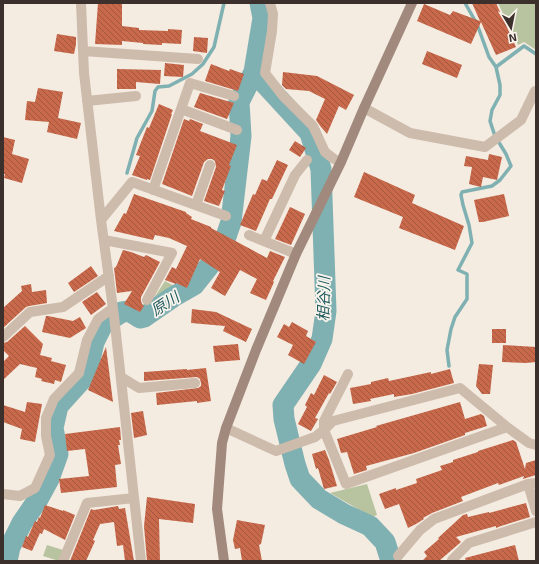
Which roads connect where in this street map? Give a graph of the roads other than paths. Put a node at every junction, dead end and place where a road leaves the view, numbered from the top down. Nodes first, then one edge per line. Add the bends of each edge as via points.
1 (81, 3) edge
2 (270, 3) edge
3 (412, 3) edge
4 (83, 51) junction
5 (198, 59) dead end
6 (536, 91) edge
7 (136, 96) dead end
8 (234, 96) dead end
9 (87, 101) junction
10 (364, 108) junction
11 (181, 109) junction
12 (237, 130) dead end
13 (307, 160) dead end
14 (341, 162) junction
15 (210, 165) dead end
16 (153, 190) junction
17 (196, 205) junction
18 (226, 216) dead end
19 (101, 220) junction
20 (249, 235) dead end
21 (104, 240) junction
22 (264, 241) junction
23 (296, 254) junction
24 (109, 276) junction
25 (147, 300) dead end
26 (113, 309) junction
27 (3, 337) edge
28 (348, 374) dead end
29 (121, 377) junction
30 (195, 383) dead end
31 (508, 427) junction
32 (226, 428) junction
33 (324, 430) junction
34 (536, 445) edge
35 (532, 483) edge
36 (3, 494) edge
37 (134, 498) junction
38 (536, 511) edge
39 (536, 522) edge
40 (398, 556) dead end
41 (452, 560) dead end
42 (63, 561) edge
43 (141, 561) edge
44 (224, 561) edge

1 - 4 street
2 - 14 street via 273,14 272,31 265,73 282,96 313,126 324,152
3 - 10 street
4 - 5 street
4 - 9 street
6 - 10 street via 521,120 485,147 410,133
7 - 9 street
8 - 11 street via 190,83
9 - 19 street
10 - 14 street
11 - 12 street
11 - 16 street
13 - 22 street via 295,176
14 - 23 street
15 - 17 street
16 - 17 street
16 - 19 street via 132,182
17 - 18 street
19 - 21 street
20 - 22 street
21 - 24 street
21 - 25 street via 172,253
22 - 23 street
23 - 32 street
24 - 26 street
24 - 27 street via 63,307 30,312
26 - 29 street
26 - 36 street via 98,319 87,340 79,372 54,399 46,418 50,456 36,488 20,496
28 - 33 street via 324,421
29 - 30 street via 140,388
29 - 37 street
31 - 33 street via 460,388 333,421
31 - 33 street via 346,484
31 - 34 street
32 - 33 street via 276,451 315,437
32 - 44 street via 222,444 217,509
35 - 38 street
35 - 40 street via 434,519 420,530
37 - 42 street via 87,503
37 - 43 street
39 - 41 street via 469,544

